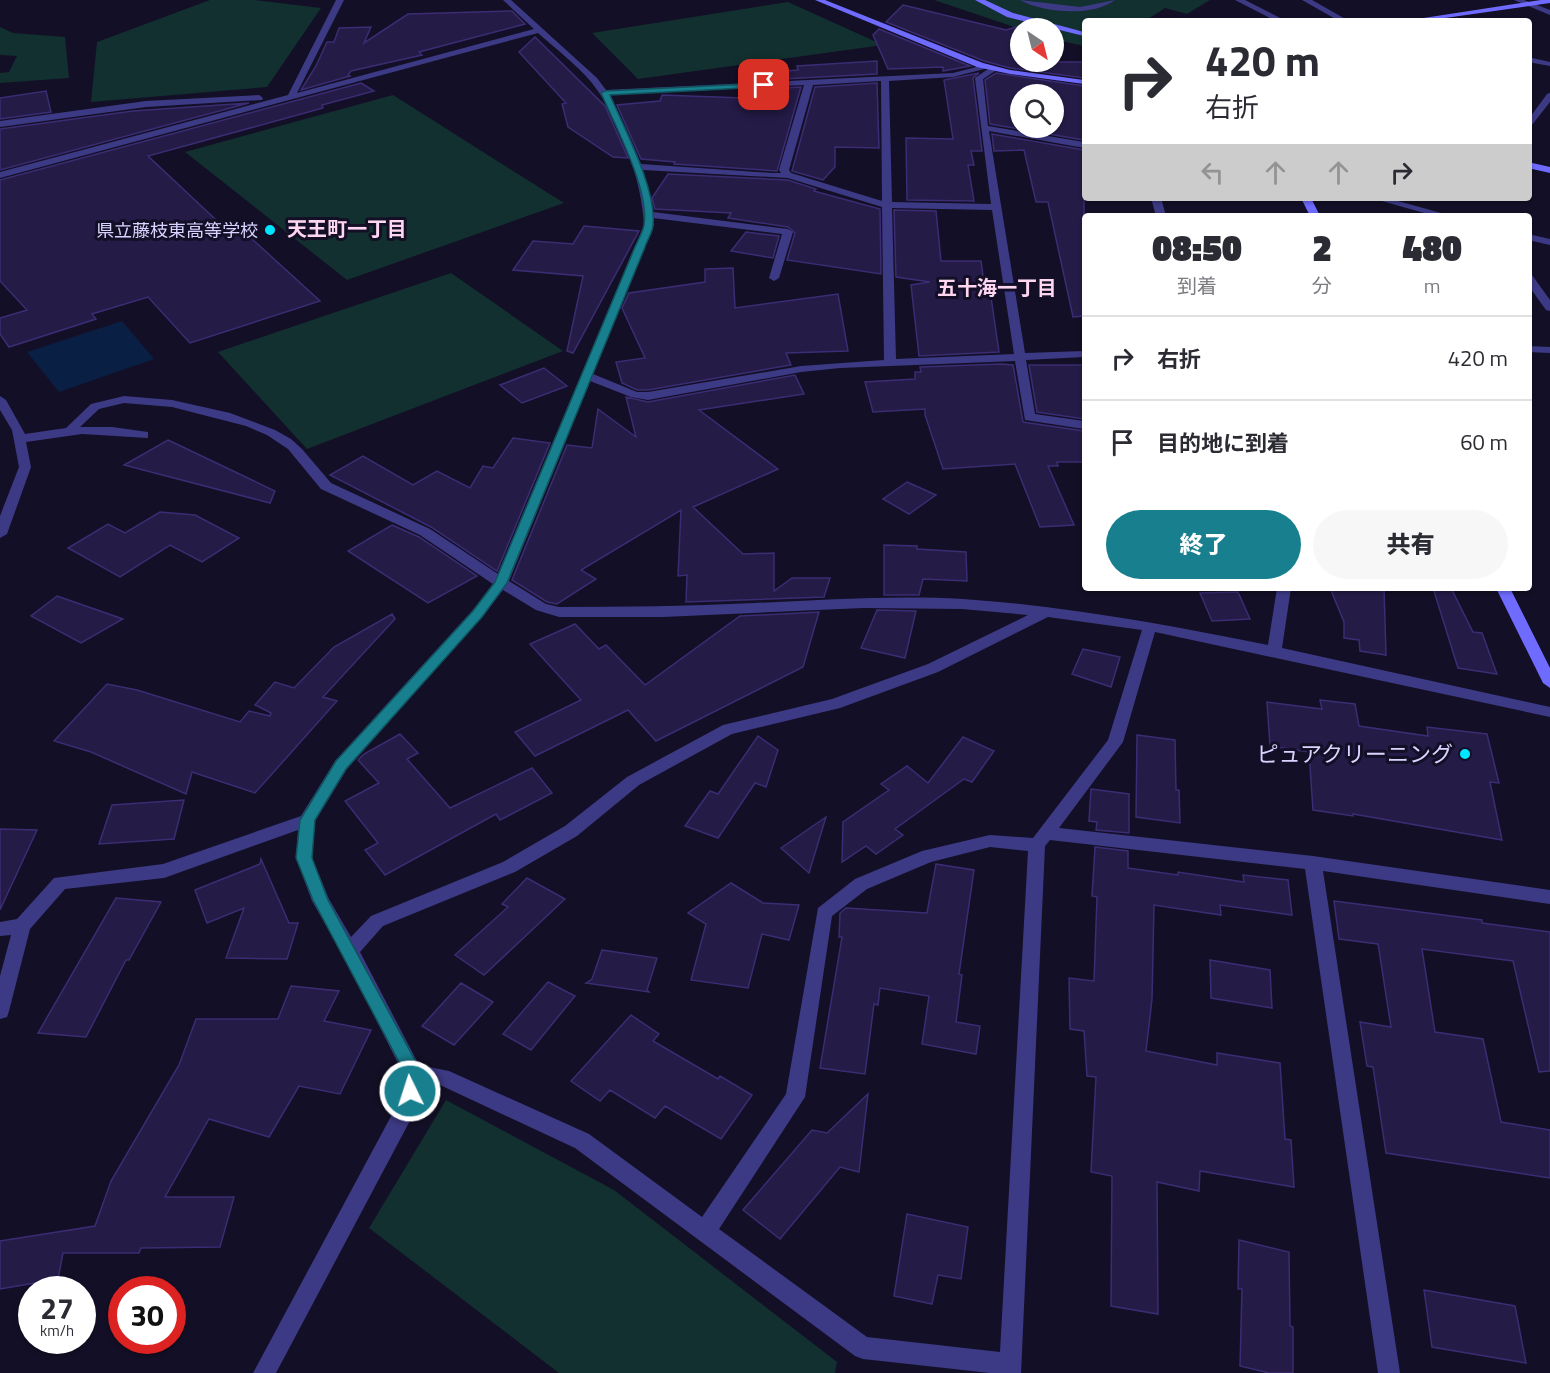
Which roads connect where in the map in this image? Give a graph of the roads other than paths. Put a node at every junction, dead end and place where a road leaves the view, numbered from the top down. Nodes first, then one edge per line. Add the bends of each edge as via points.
1 (340, 0) edge
2 (507, 0) edge
3 (819, 0) edge
4 (979, 0) edge
5 (1024, 0) edge
6 (1111, 0) edge
7 (1239, 0) edge
8 (1306, 0) edge
9 (1518, 0) edge
10 (1550, 1) edge
11 (1060, 4) edge
12 (1527, 4) junction
13 (1550, 14) edge
14 (1276, 18) edge
15 (1339, 18) edge
16 (1431, 18) edge
17 (540, 30) junction
18 (1082, 33) edge
19 (1532, 60) edge
20 (1550, 64) edge
21 (989, 68) junction
22 (885, 79) junction
23 (1082, 82) edge
24 (810, 83) junction
25 (605, 93) junction
26 (288, 96) junction
27 (1550, 96) edge
28 (1532, 121) edge
29 (0, 124) edge
30 (984, 128) junction
31 (1082, 145) edge
32 (1532, 166) edge
33 (637, 167) junction
34 (1550, 170) edge
35 (0, 175) edge
36 (788, 175) junction
37 (1388, 201) edge
38 (887, 205) junction
39 (996, 207) junction
40 (1435, 213) edge
41 (650, 214) junction
42 (1532, 238) edge
43 (1550, 242) edge
44 (774, 278) dead end
45 (1532, 283) edge
46 (1550, 308) edge
47 (1532, 349) edge
48 (1550, 350) edge
49 (1082, 354) edge
50 (1018, 357) junction
51 (890, 362) junction
52 (587, 376) junction
53 (0, 400) edge
54 (14, 423) junction
55 (1082, 425) edge
56 (0, 427) edge
57 (71, 430) junction
58 (144, 435) dead end
59 (20, 439) junction
60 (0, 534) edge
61 (501, 583) junction
62 (1285, 591) edge
63 (1504, 591) edge
64 (1046, 612) junction
65 (1150, 626) junction
66 (1274, 651) junction
67 (1550, 683) edge
68 (1550, 712) edge
69 (307, 820) junction
70 (1041, 839) junction
71 (1313, 863) junction
72 (1550, 897) edge
73 (22, 926) junction
74 (0, 929) edge
75 (350, 951) junction
76 (0, 1011) edge
77 (413, 1073) junction
78 (705, 1231) junction
79 (1010, 1369) edge
80 (264, 1373) edge
81 (1389, 1373) edge

1 - 26 street
2 - 17 street
3 - 21 street
4 - 18 street via 1010,15
5 - 11 street
6 - 11 street via 1098,7
7 - 14 street
8 - 15 street
9 - 12 street
10 - 12 street
12 - 13 street
12 - 16 street
17 - 25 street
17 - 26 street
19 - 20 street
21 - 22 street via 953,75
21 - 23 street
21 - 30 street via 979,78
22 - 24 street
22 - 38 street
24 - 25 street
24 - 36 street via 784,170
25 - 33 street
26 - 29 street via 146,104
26 - 35 street
27 - 28 street
30 - 31 street
30 - 39 street
32 - 34 street
33 - 36 street
33 - 41 street
36 - 38 street
37 - 40 street
38 - 39 street
38 - 51 street
39 - 50 street
41 - 44 street via 788,232
41 - 52 street via 649,225
42 - 43 street
45 - 46 street
47 - 48 street
49 - 50 street
50 - 51 street
50 - 55 street via 1029,417
51 - 52 street via 801,369 648,396 635,395
52 - 61 street
53 - 54 street
54 - 56 street
54 - 59 street
57 - 58 street via 116,429
57 - 59 street
57 - 61 street via 91,408 105,402 134,399 244,420 299,451 326,486 425,532
59 - 60 street via 25,467
61 - 64 street via 542,607 559,612 663,612 863,603 962,604
61 - 69 street via 341,765
62 - 66 street
63 - 67 street
64 - 65 street
64 - 75 street via 933,668 846,700 728,729 633,781 571,831 508,867 377,921
65 - 66 street
65 - 70 street via 1115,742
66 - 68 street
69 - 73 street via 164,871 60,883
69 - 75 street via 304,858 321,900
70 - 71 street
70 - 78 street via 990,841 928,856 861,884 824,913 795,1097
70 - 79 street
71 - 72 street
71 - 81 street
73 - 74 street
73 - 76 street
75 - 77 street
77 - 78 street via 442,1077 582,1141
77 - 80 street via 406,1109
78 - 79 street via 863,1348

